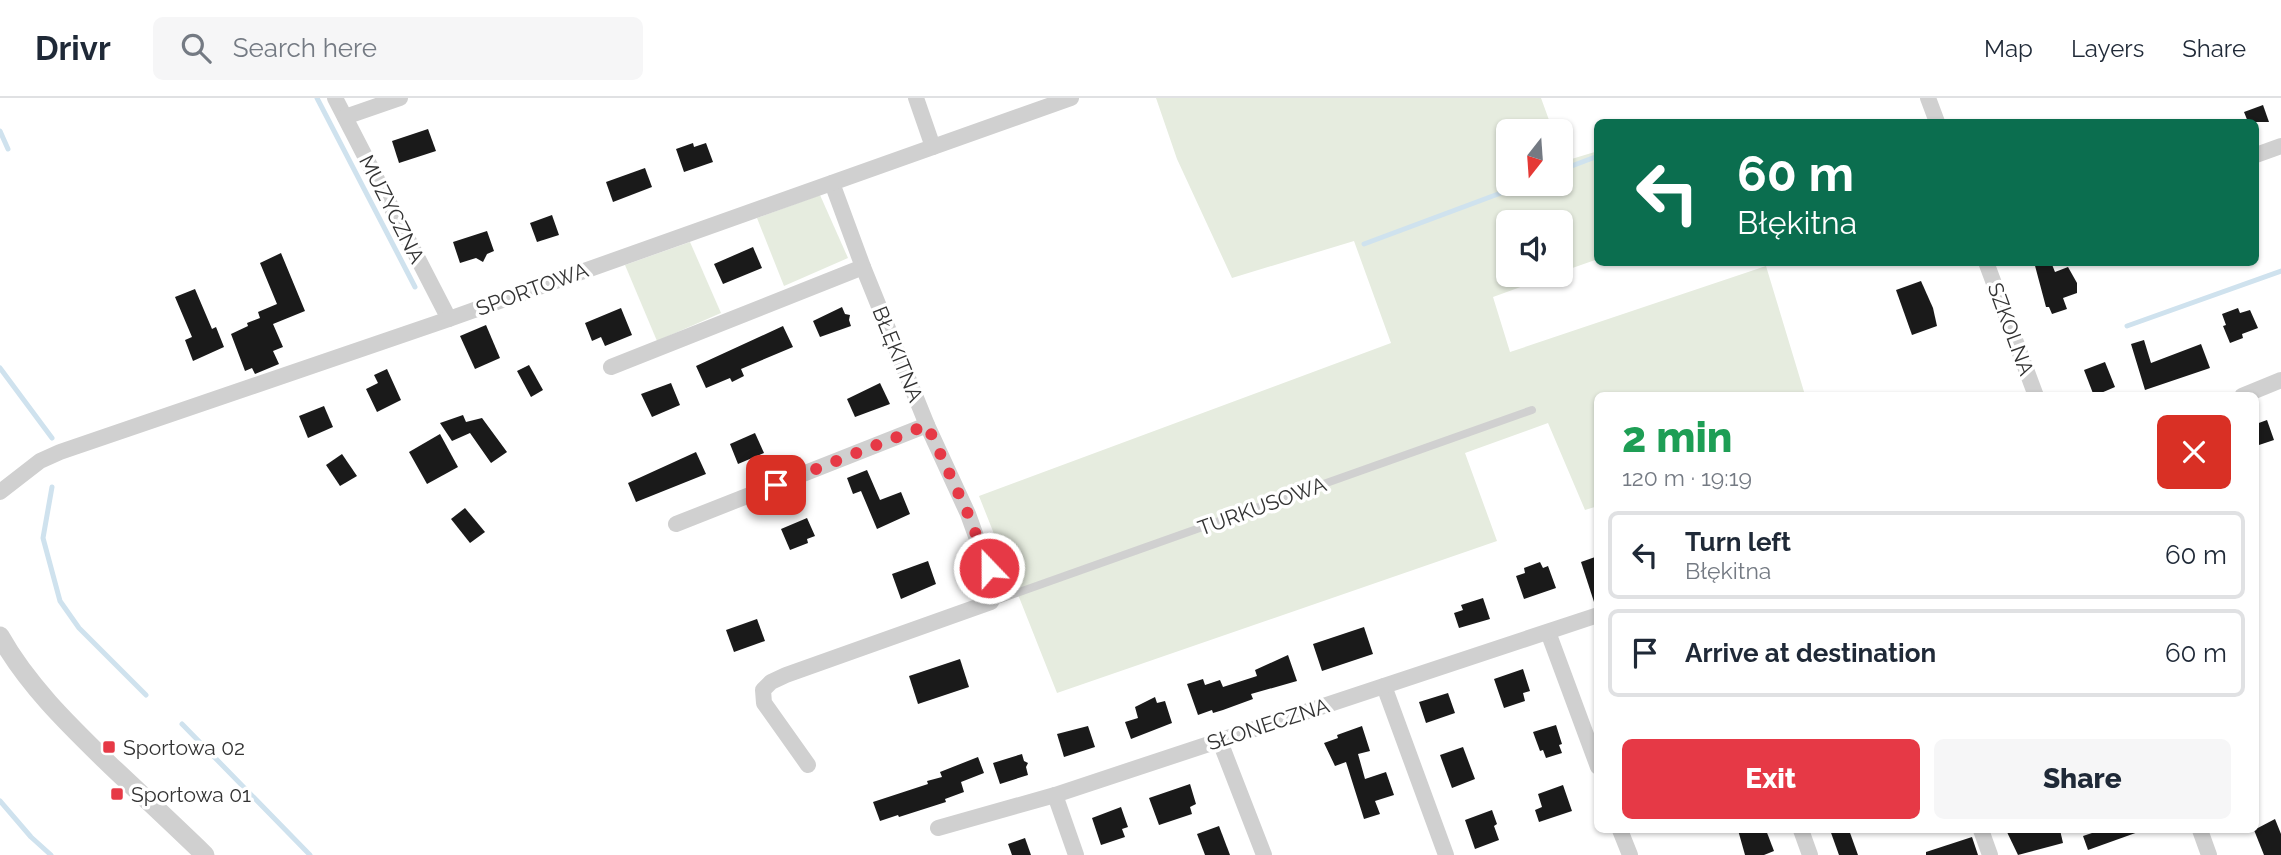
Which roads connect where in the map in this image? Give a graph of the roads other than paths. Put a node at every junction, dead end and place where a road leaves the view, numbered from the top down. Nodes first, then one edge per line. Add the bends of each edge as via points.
1 (335, 98) edge
2 (400, 98) edge
3 (916, 98) edge
4 (1071, 98) edge
5 (1928, 98) edge
6 (345, 117) junction
7 (1936, 119) edge
8 (2281, 146) edge
9 (933, 147) junction
10 (2259, 154) edge
11 (832, 183) junction
12 (1987, 266) edge
13 (863, 267) junction
14 (449, 319) junction
15 (611, 367) dead end
16 (2281, 380) edge
17 (2035, 392) edge
18 (2252, 392) edge
19 (1532, 410) dead end
20 (927, 425) junction
21 (0, 492) edge
22 (676, 524) dead end
23 (991, 602) junction
24 (1594, 616) edge
25 (1548, 632) junction
26 (0, 636) edge
27 (1384, 686) junction
28 (1219, 739) junction
29 (1594, 757) edge
30 (808, 765) dead end
31 (1055, 795) junction
32 (938, 828) dead end
33 (1621, 833) edge
34 (1802, 833) edge
35 (1982, 833) edge
36 (2201, 833) edge
37 (205, 855) edge
38 (1076, 855) edge
39 (1264, 855) edge
40 (1446, 855) edge
41 (1630, 855) edge
42 (1810, 855) edge
43 (1990, 855) edge
44 (2209, 855) edge

1 - 6 street, MUZYCZNA
2 - 6 street
3 - 9 street
4 - 9 street, SPORTOWA
5 - 7 street
6 - 14 street, MUZYCZNA
8 - 10 street
9 - 11 street, SPORTOWA
11 - 13 street, BŁĘKITNA
11 - 14 street, SPORTOWA
12 - 17 street, SZKOLNA
13 - 15 street
13 - 20 street, BŁĘKITNA
14 - 21 street, SPORTOWA via 60,452 40,461
16 - 18 street
19 - 23 lane, TURKUSOWA
20 - 22 street, BŁĘKITNA
20 - 23 street via 989,568 996,592
23 - 30 street, TURKUSOWA via 771,682 763,690 764,703
24 - 25 street, SŁONECZNA
25 - 27 street, SŁONECZNA
25 - 29 street
26 - 37 street via 34,687 71,727
27 - 28 street, SŁONECZNA
27 - 40 street
28 - 31 street, SŁONECZNA
28 - 39 street
31 - 32 street, SŁONECZNA
31 - 38 street
33 - 41 street
34 - 42 street
35 - 43 street
36 - 44 street

